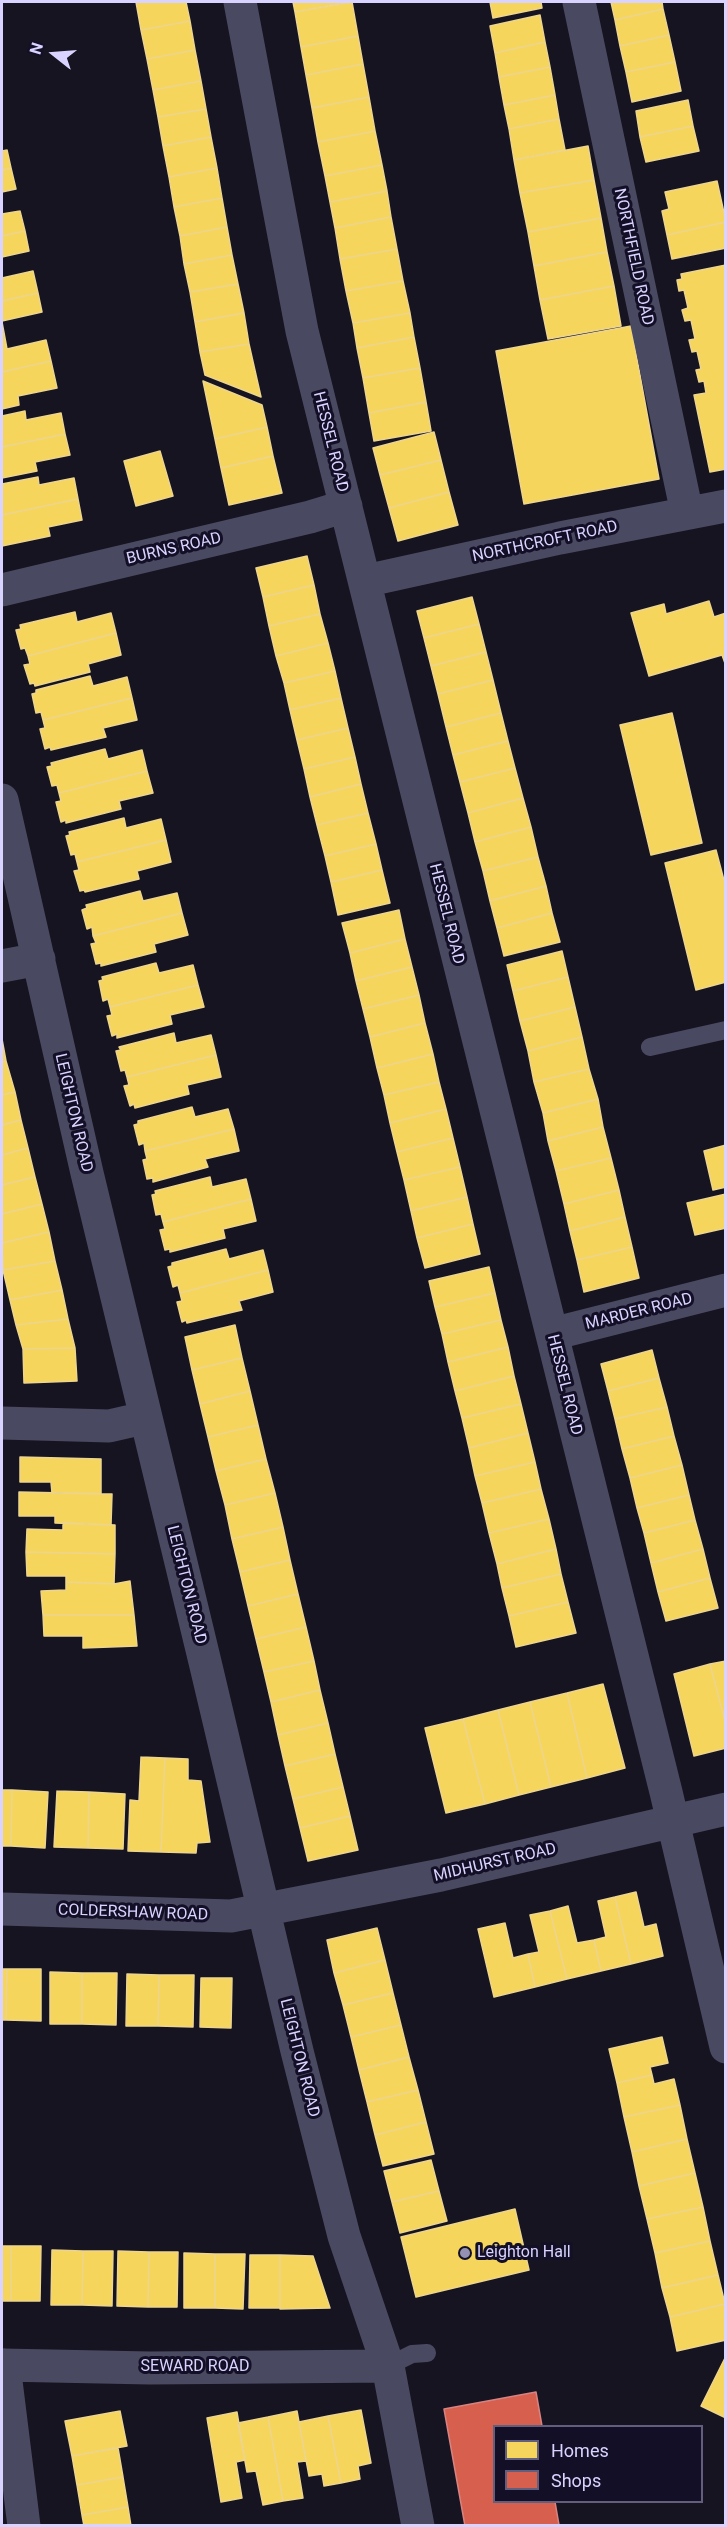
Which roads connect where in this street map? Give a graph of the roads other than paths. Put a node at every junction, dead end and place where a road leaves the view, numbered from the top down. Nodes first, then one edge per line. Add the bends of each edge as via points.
1 (240, 2) edge
2 (579, 2) edge
3 (346, 506) junction
4 (726, 506) edge
5 (687, 513) junction
6 (365, 581) junction
7 (2, 590) edge
8 (2, 800) edge
9 (39, 959) junction
10 (2, 966) edge
11 (726, 1030) edge
12 (650, 1047) dead end
13 (726, 1290) edge
14 (552, 1334) junction
15 (144, 1418) junction
16 (2, 1424) edge
17 (726, 1809) edge
18 (673, 1822) junction
19 (2, 1909) edge
20 (264, 1911) junction
21 (726, 2047) edge
22 (427, 2354) dead end
23 (3, 2365) edge
24 (388, 2366) junction
25 (24, 2526) edge
26 (418, 2526) edge

1 - 3 street, HESSEL ROAD via 302,331
2 - 5 street, NORTHFIELD ROAD
3 - 6 street, HESSEL ROAD
3 - 7 street, BURNS ROAD
4 - 5 street, NORTHCROFT ROAD
5 - 6 street, NORTHCROFT ROAD
6 - 14 street, HESSEL ROAD
8 - 9 street, LEIGHTON ROAD
9 - 10 street
9 - 15 street, LEIGHTON ROAD
11 - 12 lane
13 - 14 street, MARDER ROAD
14 - 18 street, HESSEL ROAD
15 - 16 street via 109,1425
15 - 20 street, LEIGHTON ROAD
17 - 18 street, MIDHURST ROAD
18 - 20 street, MIDHURST ROAD
18 - 21 street, HESSEL ROAD
19 - 20 street, COLDERSHAW ROAD via 231,1916
20 - 24 street, LEIGHTON ROAD via 344,2236
22 - 24 lane via 412,2354
23 - 24 street, SEWARD ROAD
23 - 25 street
24 - 26 street, LEIGHTON ROAD

